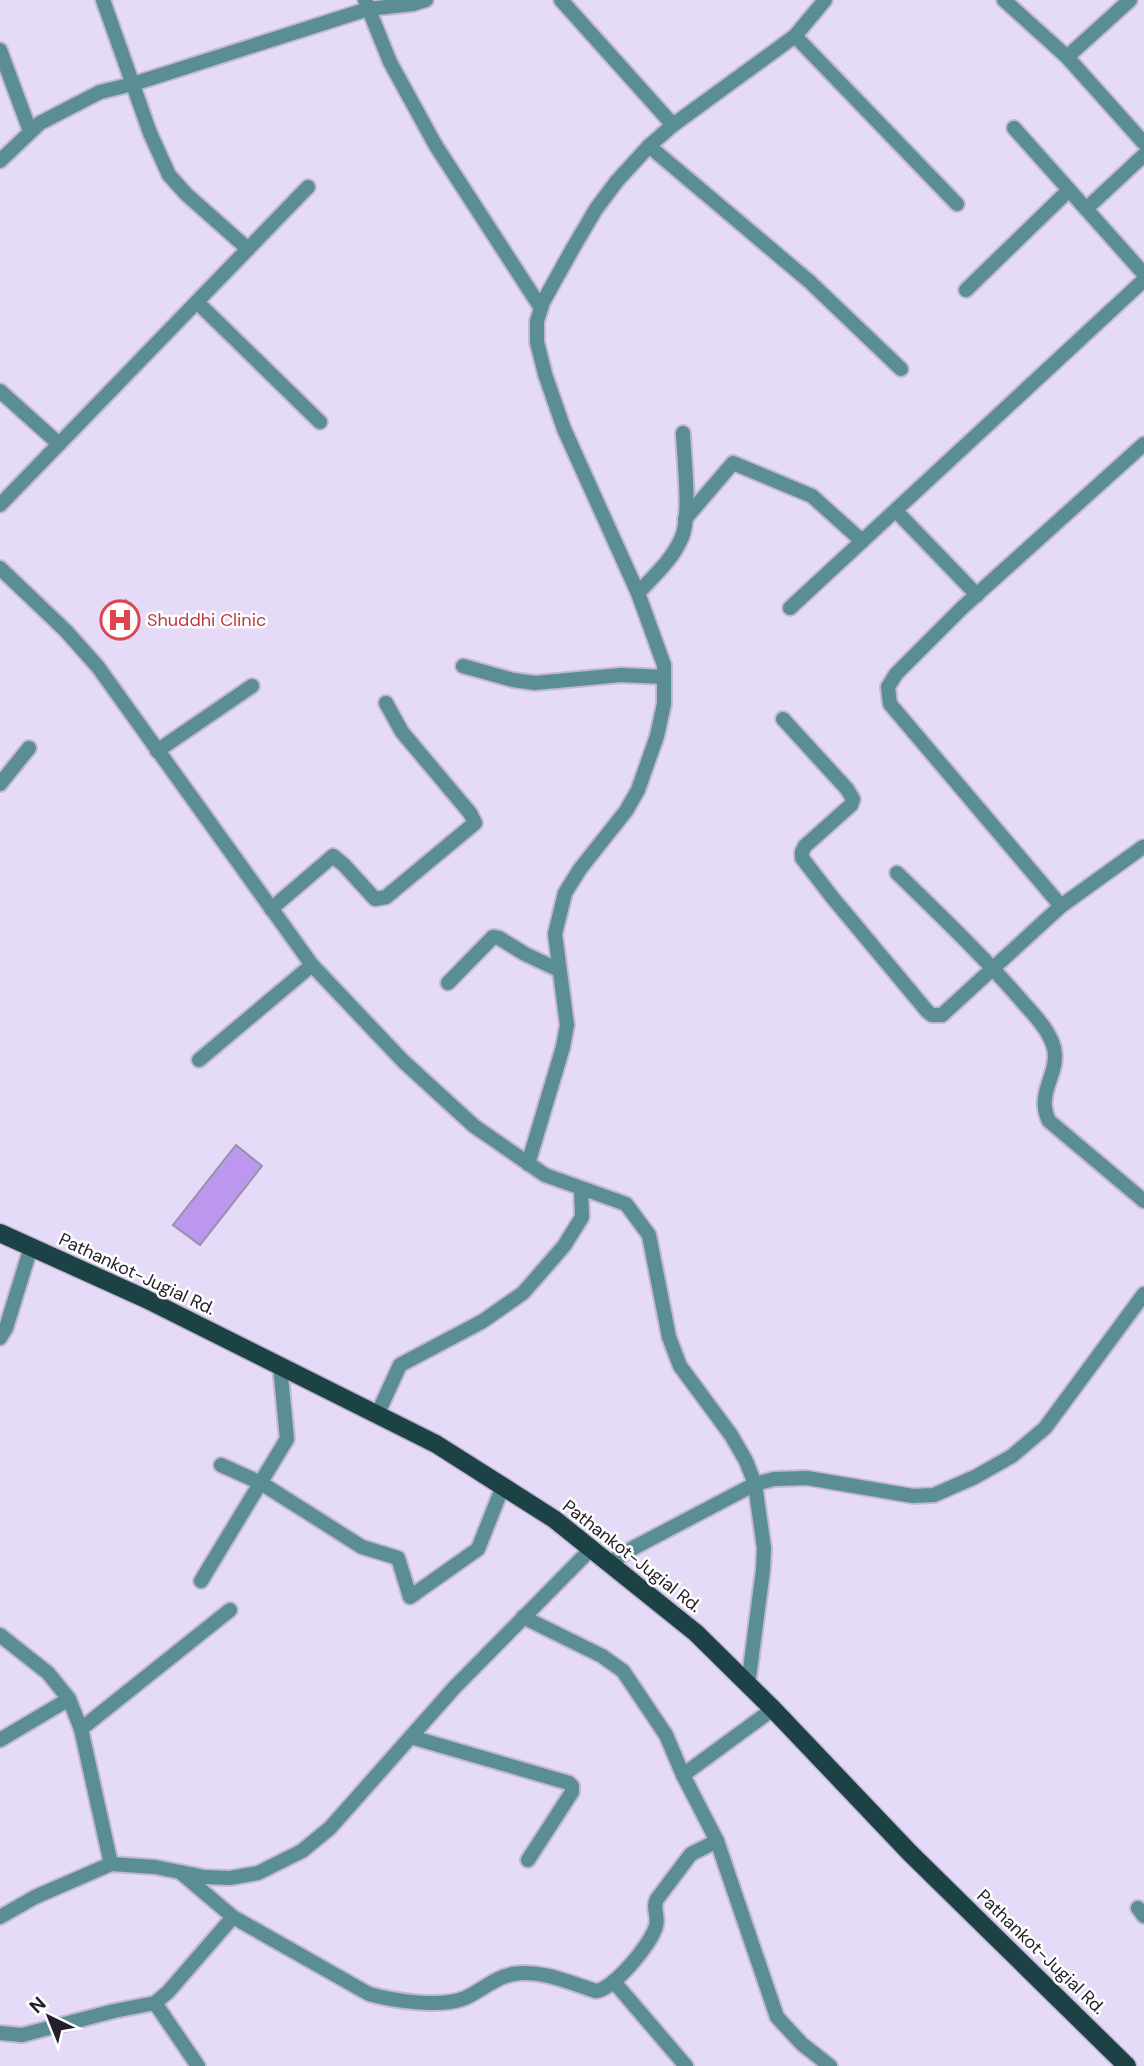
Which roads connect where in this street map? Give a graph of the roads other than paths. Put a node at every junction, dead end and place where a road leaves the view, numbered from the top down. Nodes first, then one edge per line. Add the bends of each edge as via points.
1 (103, 0) edge
2 (426, 0) edge
3 (561, 0) edge
4 (825, 0) edge
5 (1004, 0) edge
6 (1130, 0) edge
7 (367, 5) edge
8 (795, 36) junction
9 (0, 50) edge
10 (1066, 57) junction
11 (133, 84) junction
12 (673, 125) junction
13 (1014, 128) dead end
14 (30, 131) junction
15 (1144, 143) edge
16 (649, 146) junction
17 (1144, 155) edge
18 (0, 161) edge
19 (308, 187) dead end
20 (1069, 190) junction
21 (957, 204) dead end
22 (1086, 209) junction
23 (248, 249) junction
24 (1144, 274) edge
25 (1144, 279) edge
26 (966, 290) dead end
27 (197, 302) junction
28 (541, 308) junction
29 (901, 369) dead end
30 (0, 391) edge
31 (320, 422) dead end
32 (683, 433) dead end
33 (59, 444) junction
34 (1144, 444) edge
35 (0, 505) edge
36 (896, 511) junction
37 (685, 519) junction
38 (862, 541) junction
39 (0, 568) edge
40 (638, 593) junction
41 (977, 594) junction
42 (790, 608) dead end
43 (463, 666) dead end
44 (664, 677) junction
45 (252, 686) dead end
46 (386, 703) dead end
47 (783, 719) dead end
48 (29, 748) dead end
49 (157, 751) junction
50 (0, 784) edge
51 (1143, 847) edge
52 (897, 873) dead end
53 (1061, 906) junction
54 (271, 909) junction
55 (312, 965) junction
56 (993, 968) junction
57 (559, 970) junction
58 (448, 982) dead end
59 (199, 1060) dead end
60 (528, 1164) junction
61 (581, 1189) junction
62 (1144, 1201) edge
63 (0, 1233) edge
64 (31, 1247) junction
65 (1144, 1294) edge
66 (0, 1338) edge
67 (280, 1366) junction
68 (377, 1415) junction
69 (221, 1465) dead end
70 (261, 1483) junction
71 (755, 1484) junction
72 (503, 1486) junction
73 (591, 1549) junction
74 (609, 1563) junction
75 (201, 1581) dead end
76 (230, 1610) dead end
77 (523, 1617) junction
78 (0, 1635) edge
79 (748, 1685) junction
80 (69, 1699) junction
81 (773, 1709) junction
82 (81, 1729) junction
83 (411, 1737) junction
84 (0, 1740) edge
85 (683, 1775) junction
86 (717, 1841) junction
87 (528, 1860) dead end
88 (111, 1864) junction
89 (180, 1872) junction
90 (0, 1917) edge
91 (233, 1917) junction
92 (615, 1983) junction
93 (155, 2003) junction
94 (0, 2033) edge
95 (198, 2066) edge
96 (685, 2066) edge
97 (830, 2066) edge
98 (1127, 2066) edge

1 - 11 street
2 - 7 street
3 - 12 street
4 - 8 street
5 - 10 street
6 - 10 street
7 - 11 street
7 - 28 street via 390,62 436,146
8 - 12 street
8 - 21 street
9 - 14 street
10 - 15 street
11 - 14 street via 100,92
11 - 23 street via 169,175
12 - 16 street
13 - 20 street
14 - 18 street
16 - 28 street via 596,209
16 - 29 street via 810,282
17 - 22 street
19 - 23 street
20 - 22 street
20 - 26 street
22 - 24 street
23 - 27 street
25 - 36 street
27 - 31 street
27 - 33 street
28 - 40 street via 537,342 552,396
30 - 33 street
32 - 37 street
33 - 35 street
34 - 41 street
36 - 38 street
36 - 41 street
37 - 38 street via 733,463 812,496
37 - 40 street via 677,547
38 - 42 street
39 - 49 street via 83,649
40 - 44 street via 664,665
41 - 53 street via 897,674 887,695
43 - 44 street via 535,683 621,675
44 - 57 street via 662,715 639,790 565,893 555,934
45 - 49 street
46 - 54 street via 402,732 475,823 386,897 375,899 333,856
47 - 56 street via 853,799 805,846 802,858 928,1011 943,1014
48 - 50 street
49 - 54 street
51 - 53 street
52 - 56 street
53 - 56 street
54 - 55 street
55 - 59 street
55 - 60 street via 443,1098
56 - 62 street via 1045,1028 1054,1048 1043,1104 1049,1121
57 - 58 street via 493,937
57 - 60 street via 567,1025 564,1047
60 - 61 street
61 - 68 street via 582,1217 564,1246 523,1293 483,1321 400,1365
61 - 71 street via 626,1205 649,1235 668,1337 687,1376 731,1435
63 - 64 main road, Pathankot-Jugial Rd.
64 - 66 street
64 - 67 main road, Pathankot-Jugial Rd.
65 - 71 street via 1045,1428 1012,1456 975,1477 934,1495 913,1496 807,1478
67 - 68 main road, Pathankot-Jugial Rd.
67 - 70 street via 287,1439
68 - 72 main road, Pathankot-Jugial Rd. via 436,1444
69 - 70 street
70 - 72 street via 362,1547 398,1558 410,1597 478,1549
70 - 75 street
71 - 74 street
71 - 79 street via 764,1548
72 - 73 main road, Pathankot-Jugial Rd.
73 - 74 main road, Pathankot-Jugial Rd.
73 - 77 street
74 - 79 main road, Pathankot-Jugial Rd. via 696,1633
76 - 82 street
77 - 83 street
77 - 85 street via 623,1671 666,1735
78 - 80 street via 48,1673
79 - 81 main road, Pathankot-Jugial Rd.
80 - 82 street
80 - 84 street
81 - 85 street
81 - 98 main road, Pathankot-Jugial Rd. via 910,1853
82 - 88 street
83 - 87 street via 572,1786
83 - 89 street via 330,1828 292,1857 258,1873 230,1878
85 - 86 street
86 - 92 street via 691,1854 657,1899 657,1925 651,1937
86 - 97 street via 778,2017
88 - 89 street
88 - 90 street
89 - 91 street
91 - 92 street via 385,1999 461,2000 502,1977 523,1972 596,1991
91 - 93 street
92 - 96 street
93 - 94 street via 22,2035
93 - 95 street

